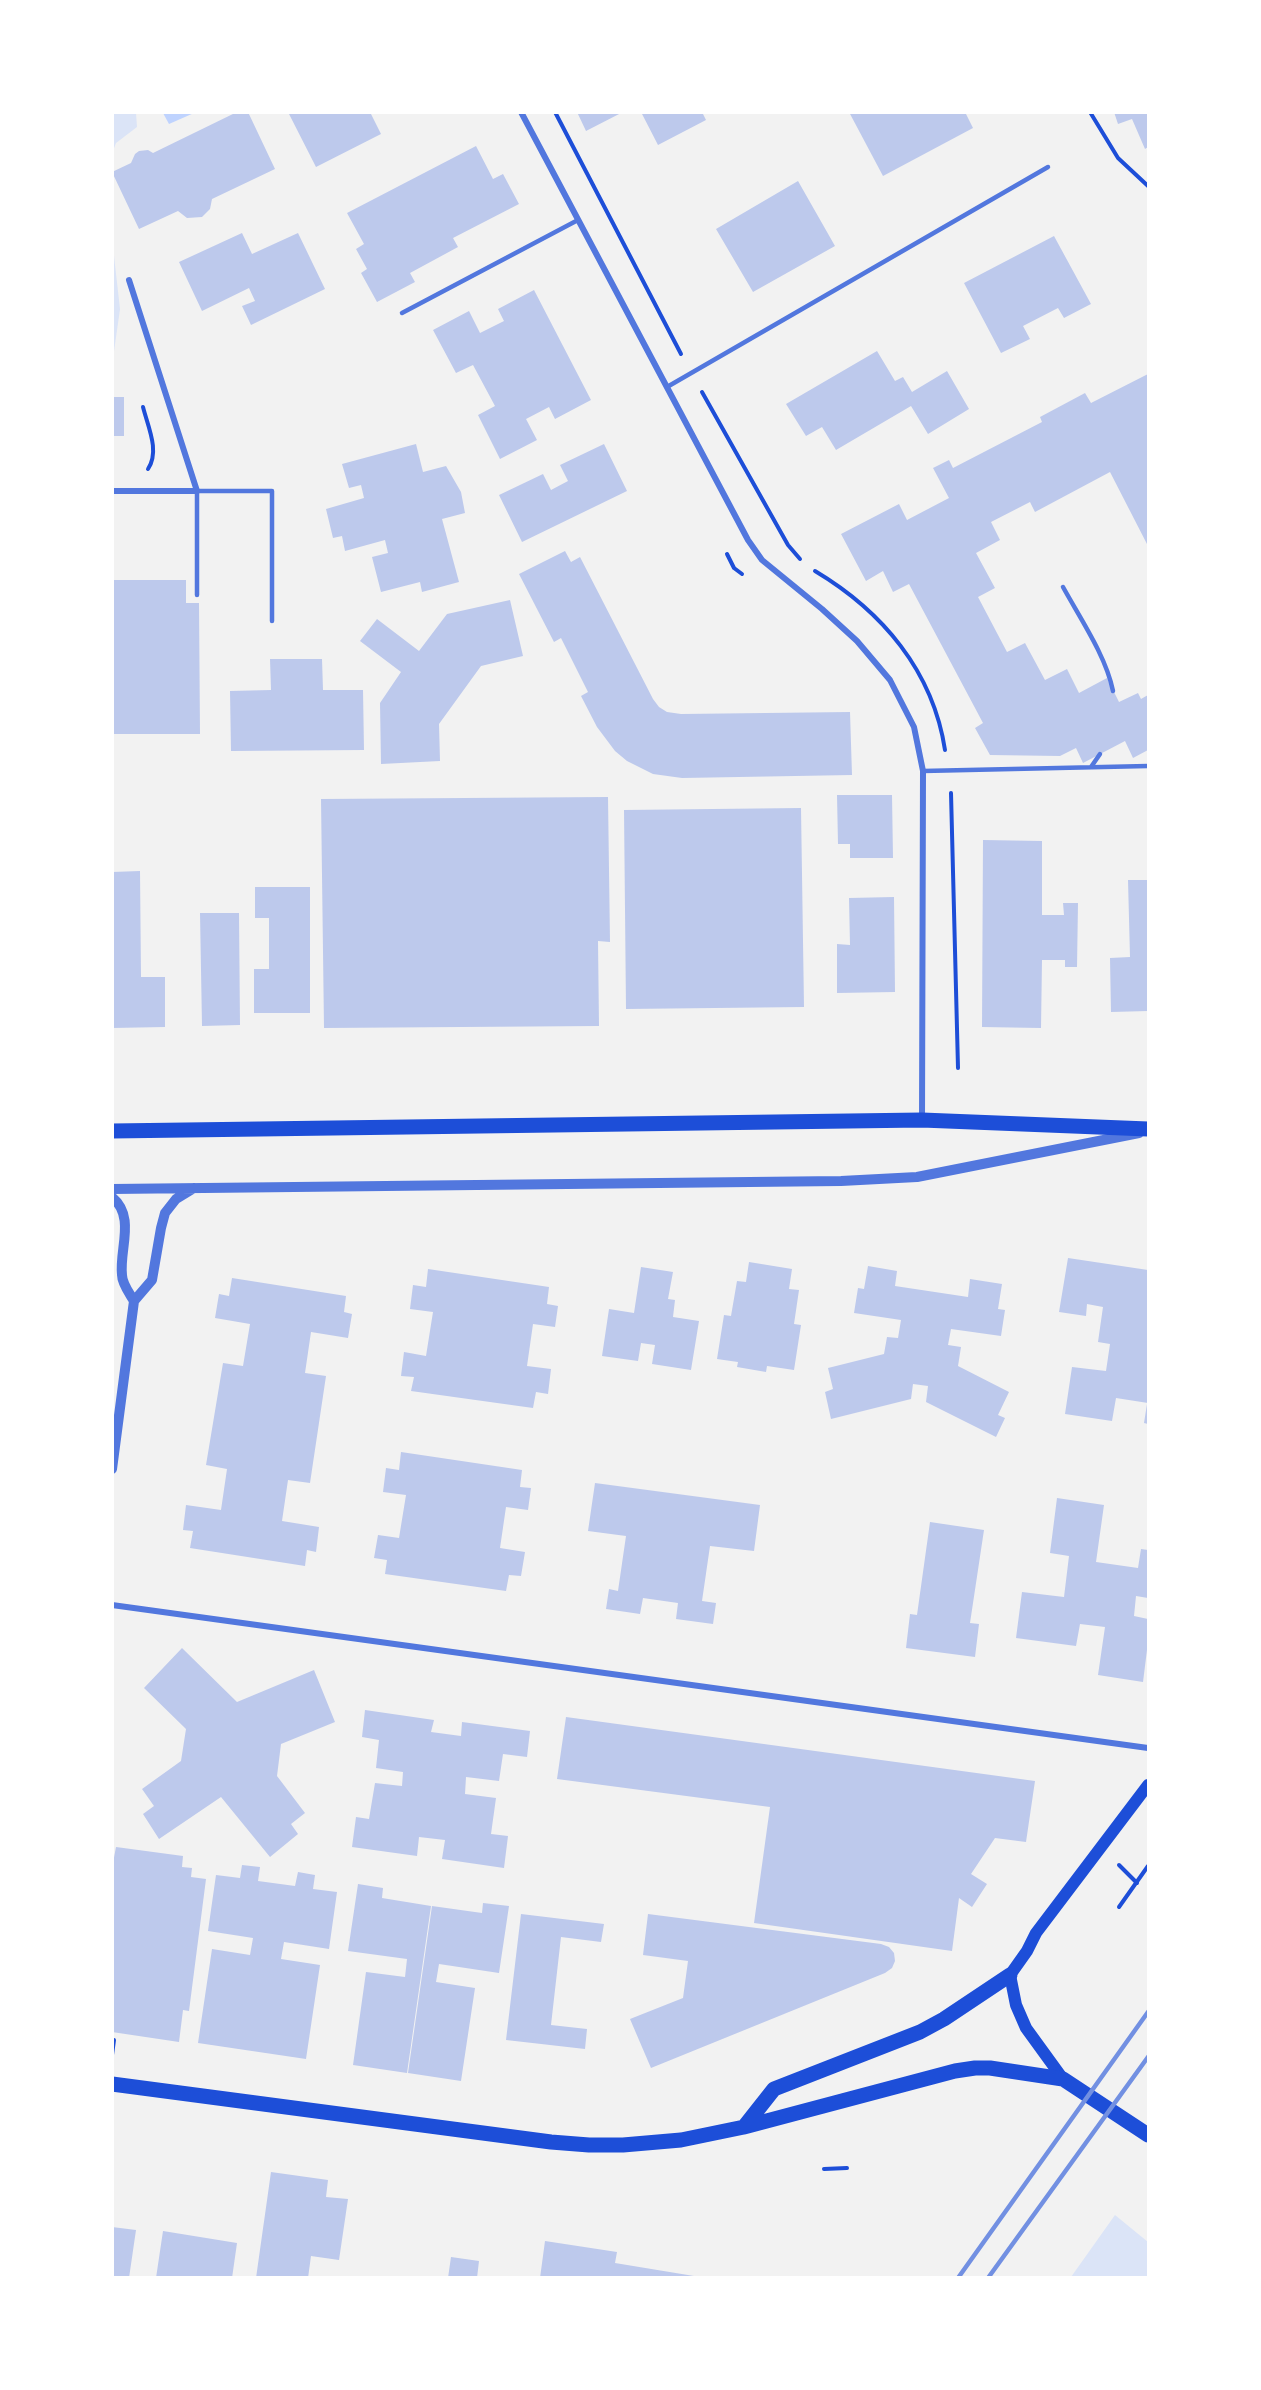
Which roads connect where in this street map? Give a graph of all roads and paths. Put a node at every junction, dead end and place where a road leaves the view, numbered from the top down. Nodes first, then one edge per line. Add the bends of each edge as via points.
1 (521, 112) edge
2 (1090, 112) edge
3 (1048, 167) dead end
4 (1149, 186) edge
5 (578, 220) junction
6 (129, 280) dead end
7 (402, 313) dead end
8 (667, 387) junction
9 (143, 406) dead end
10 (138, 473) dead end
11 (112, 491) edge
12 (197, 491) junction
13 (1063, 586) dead end
14 (197, 595) dead end
15 (272, 621) dead end
16 (1113, 691) dead end
17 (1100, 754) dead end
18 (1149, 766) edge
19 (1091, 767) junction
20 (923, 771) junction
21 (922, 1120) junction
22 (1149, 1130) edge
23 (112, 1131) edge
24 (194, 1188) junction
25 (112, 1189) edge
26 (112, 1197) edge
27 (134, 1301) junction
28 (112, 1469) edge
29 (112, 1605) edge
30 (1149, 1748) edge
31 (1149, 1785) edge
32 (1118, 1865) dead end
33 (1149, 1866) edge
34 (1137, 1883) junction
35 (1119, 1907) dead end
36 (1010, 1975) junction
37 (114, 2040) edge
38 (112, 2055) edge
39 (1063, 2079) junction
40 (112, 2084) edge
41 (744, 2127) junction
42 (1149, 2135) edge
43 (847, 2168) dead end
44 (824, 2169) dead end

1 - 5 street
2 - 4 path via 1118,158
3 - 8 lane
5 - 7 lane
5 - 8 street
6 - 12 street
8 - 20 street via 762,560 849,633 890,680 914,727
9 - 10 path via 154,449 148,470
11 - 12 street
12 - 14 lane
12 - 15 lane via 272,491
13 - 16 lane via 1101,658
17 - 19 lane
18 - 19 lane
19 - 20 lane
20 - 21 street
21 - 22 main road
21 - 23 main road
22 - 24 street via 917,1178
24 - 25 street
24 - 27 street via 176,1199 165,1213 152,1280
26 - 27 street via 126,1226 121,1277
27 - 28 street
29 - 30 street
31 - 36 main road via 1036,1933
32 - 34 path
33 - 34 path
34 - 35 path
36 - 39 main road via 1026,2028
36 - 41 main road via 920,2032 774,2089
37 - 38 path
39 - 41 main road via 975,2068
39 - 42 main road
40 - 41 main road via 589,2145 681,2140
43 - 44 path

